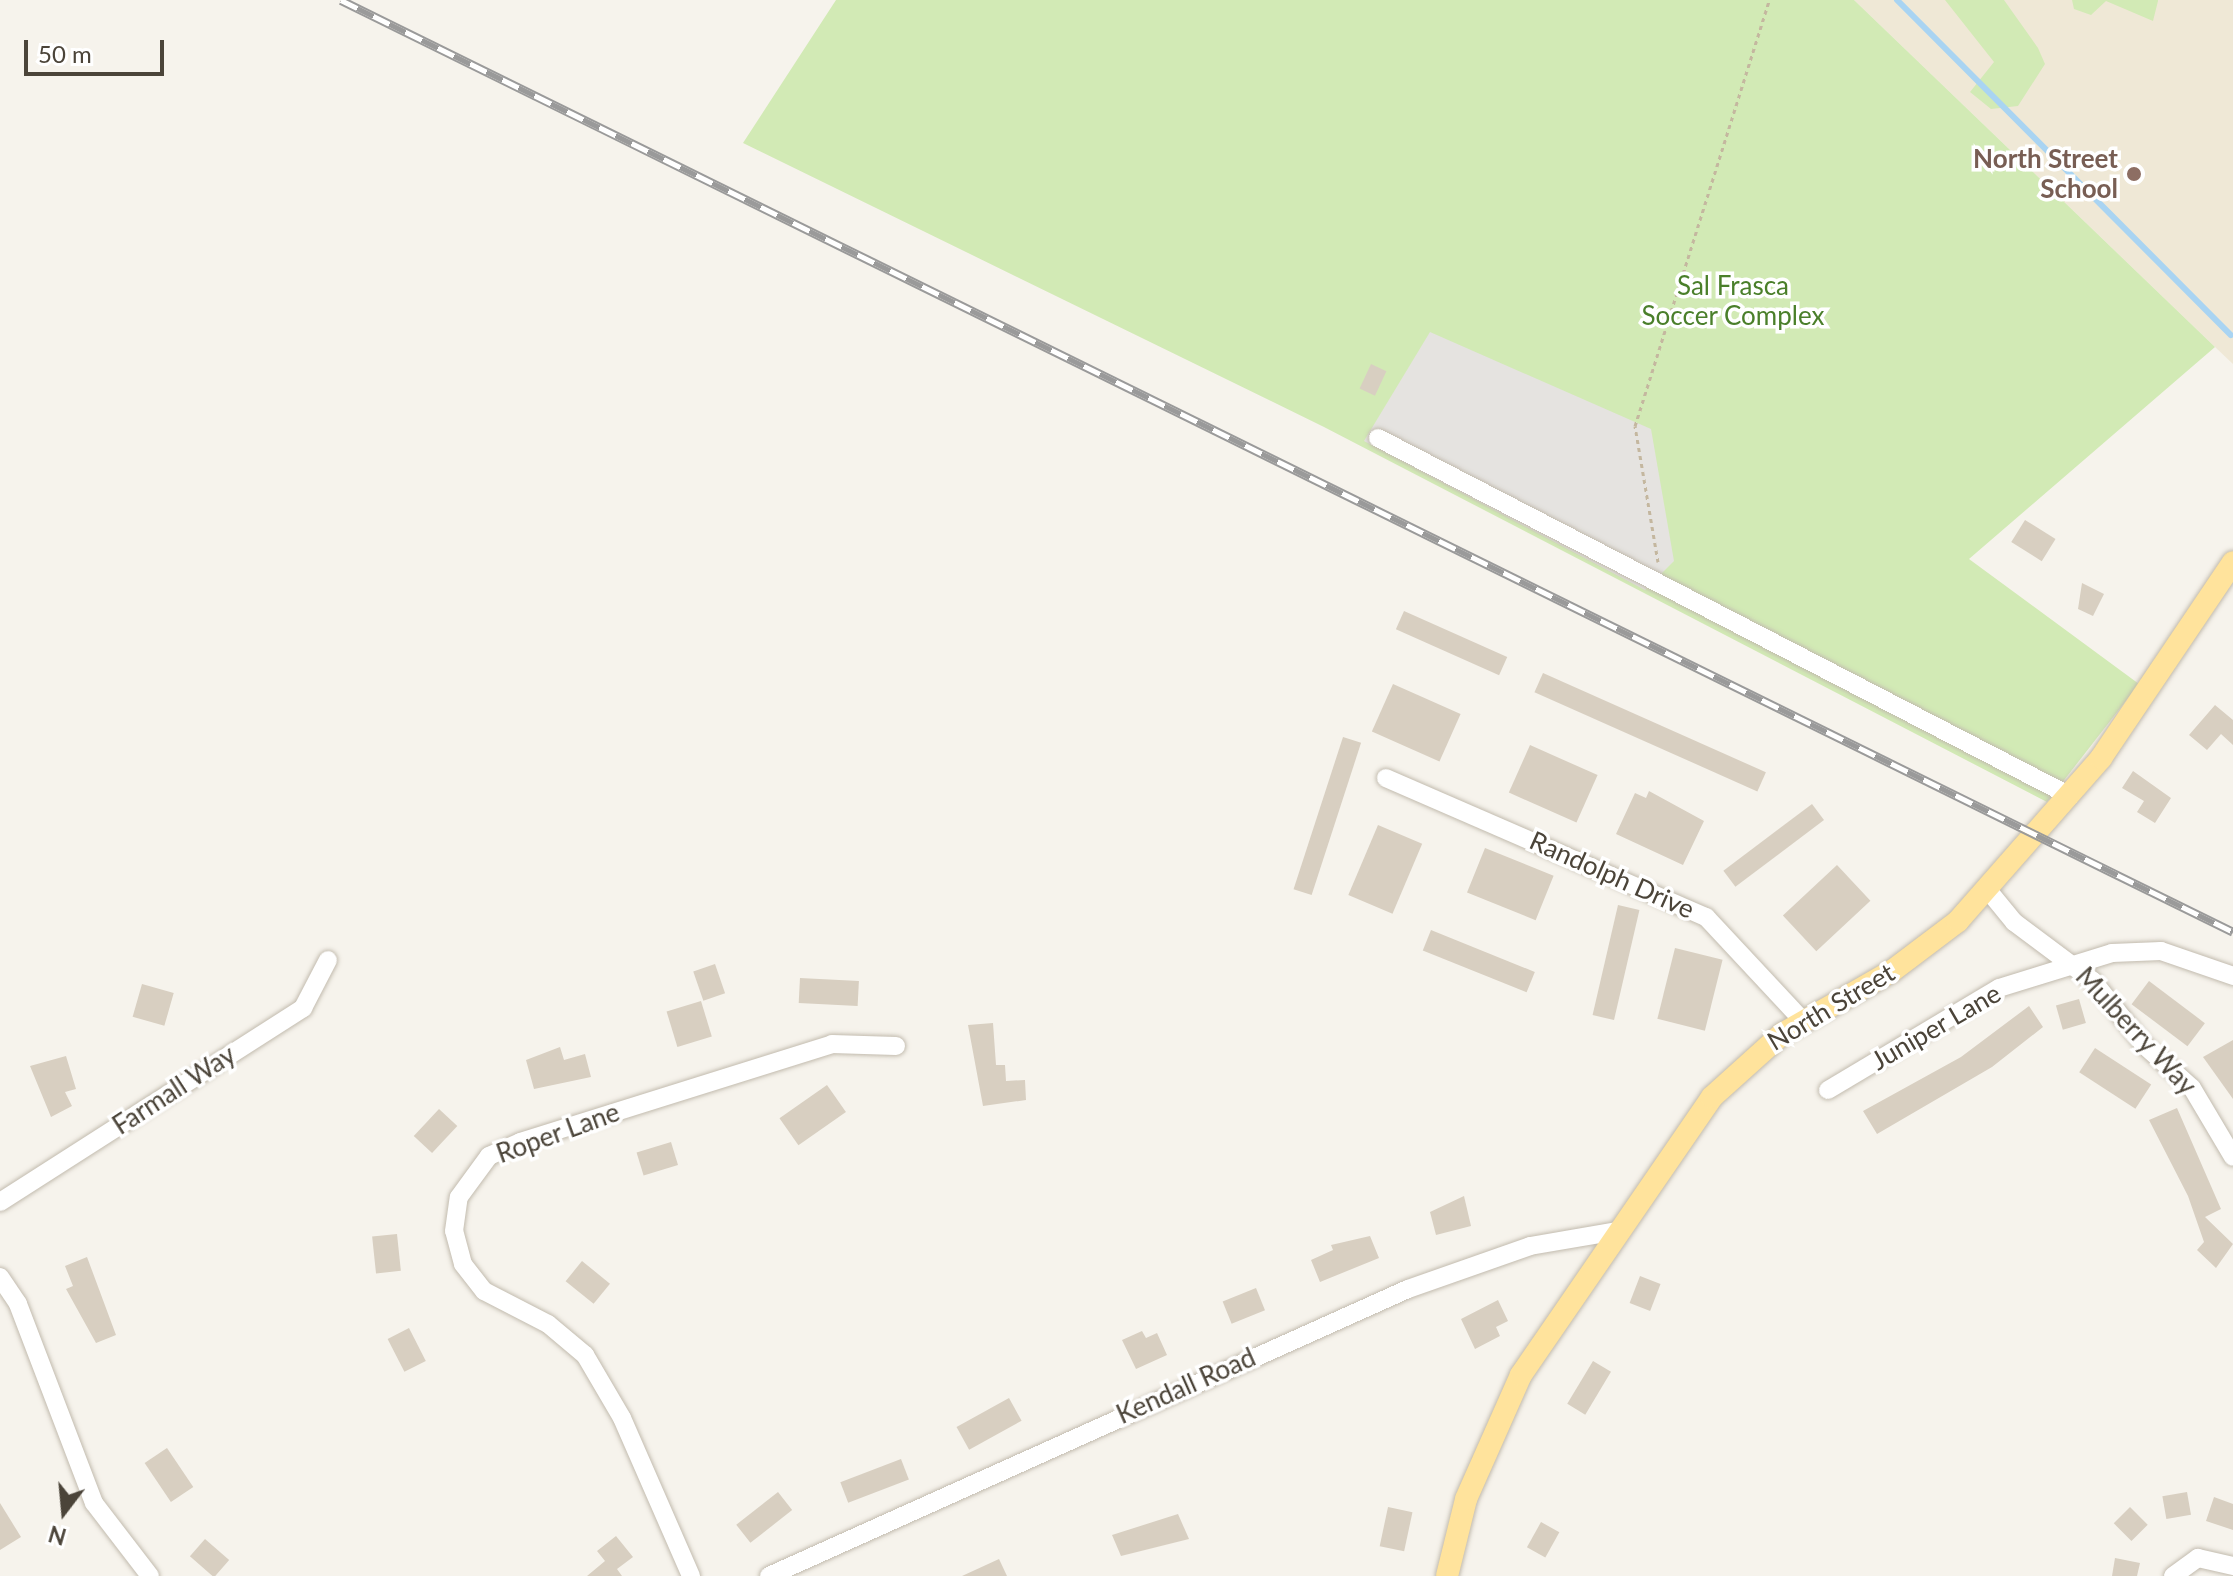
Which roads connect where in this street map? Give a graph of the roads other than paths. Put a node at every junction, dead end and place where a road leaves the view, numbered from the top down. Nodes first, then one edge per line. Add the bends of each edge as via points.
1 (1378, 438) dead end
2 (2233, 562) edge
3 (1386, 778) dead end
4 (2070, 796) junction
5 (1987, 889) junction
6 (328, 960) dead end
7 (2075, 964) junction
8 (2233, 976) edge
9 (1803, 1021) junction
10 (896, 1046) dead end
11 (1828, 1090) dead end
12 (2233, 1157) edge
13 (0, 1202) edge
14 (1617, 1231) junction
15 (0, 1277) edge
16 (2233, 1566) edge
17 (150, 1576) edge
18 (691, 1576) edge
19 (769, 1576) edge
20 (1447, 1576) edge
21 (2173, 1576) edge

1 - 4 street
2 - 4 main road, North Street
3 - 9 street, Randolph Drive via 1706,917
4 - 5 main road, North Street
5 - 7 street, Mulberry Way via 2014,922
5 - 9 main road, North Street via 1931,945
6 - 13 street, Farmall Way via 303,1008
7 - 8 street, Juniper Lane via 2140,949
7 - 11 street, Juniper Lane via 1999,988
7 - 12 street, Mulberry Way via 2192,1088
9 - 14 main road, North Street via 1746,1061 1712,1097
10 - 18 street, Roper Lane via 832,1044 520,1142 482,1162 459,1197 454,1231 463,1264 484,1291 548,1324 585,1355 622,1418
14 - 19 street, Kendall Road via 1530,1246 1408,1289
14 - 20 main road, North Street via 1521,1375 1490,1434
15 - 17 street via 18,1304 94,1503
16 - 21 street via 2198,1558

